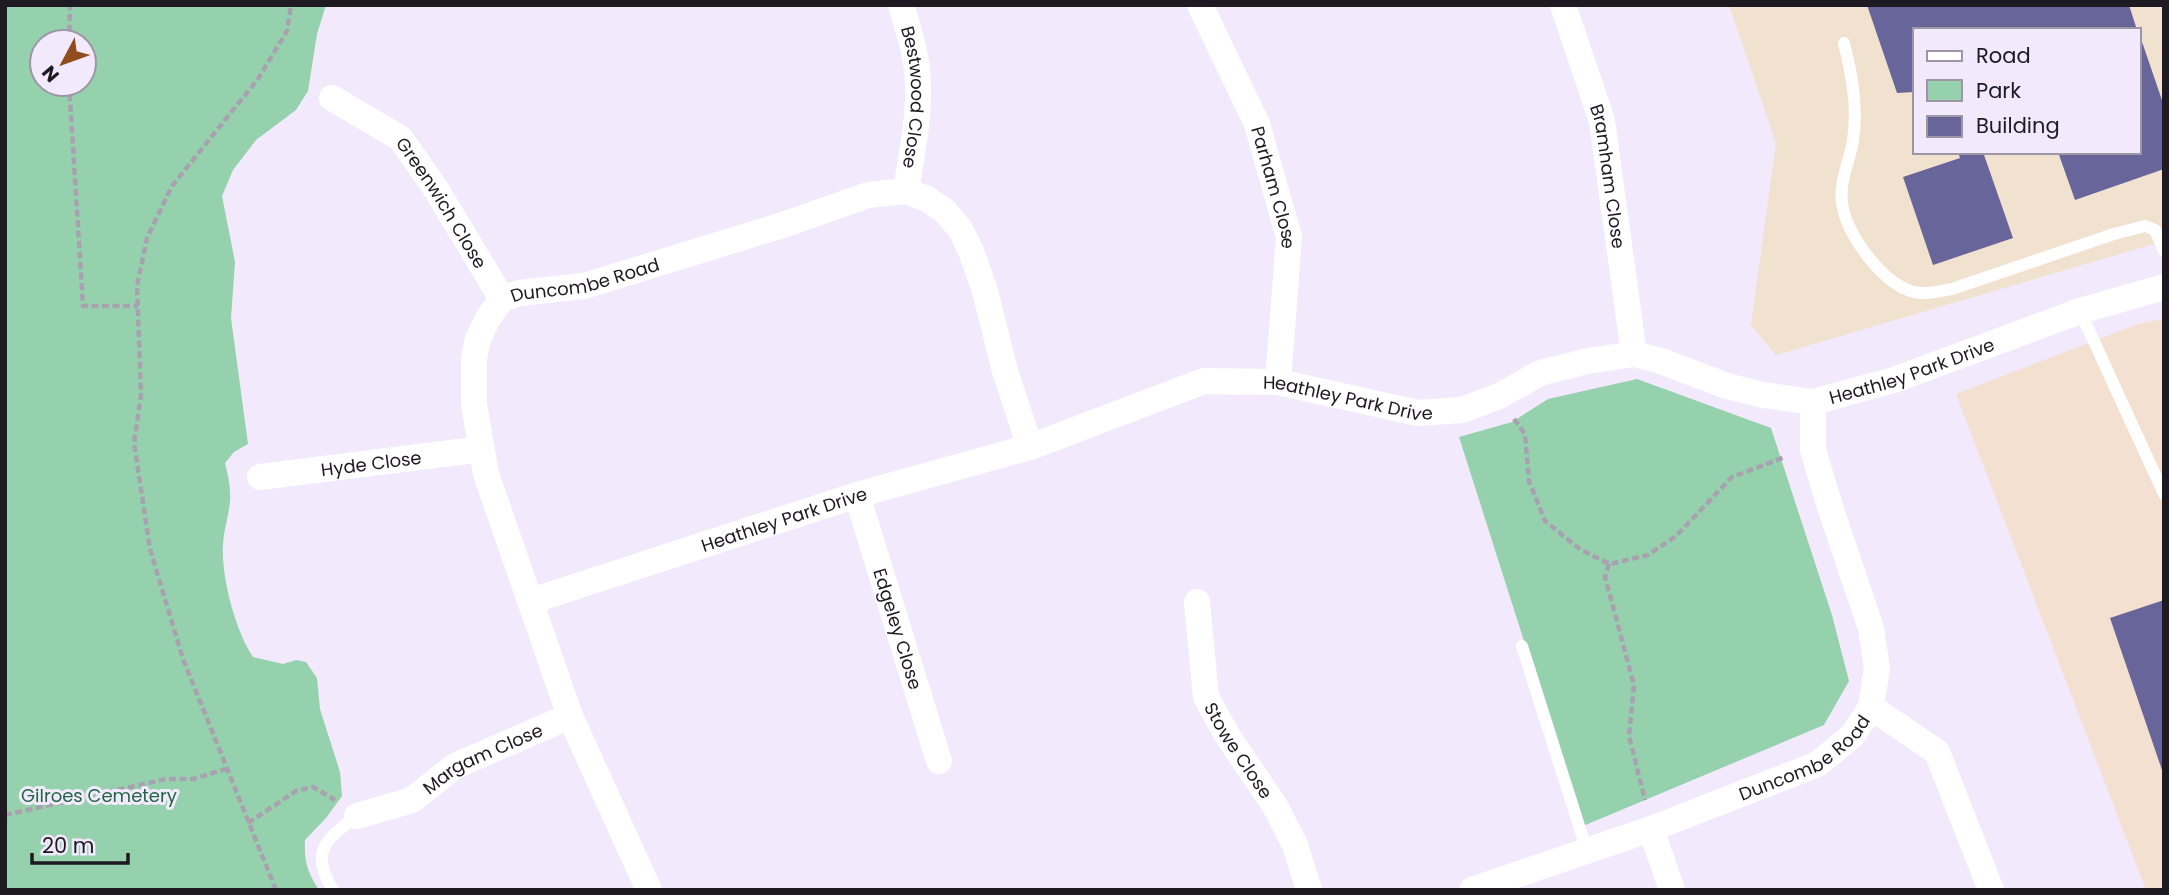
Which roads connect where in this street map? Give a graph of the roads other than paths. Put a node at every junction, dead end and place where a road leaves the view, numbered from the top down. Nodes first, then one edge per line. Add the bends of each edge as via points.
1 (901, 5) edge
2 (1200, 5) edge
3 (1563, 5) edge
4 (1844, 43) dead end
5 (332, 98) dead end
6 (906, 191) junction
7 (2164, 251) edge
8 (2164, 287) edge
9 (502, 299) junction
10 (2080, 311) junction
11 (1634, 354) junction
12 (1278, 383) junction
13 (1813, 402) junction
14 (1030, 447) junction
15 (482, 449) junction
16 (260, 477) dead end
17 (2164, 494) edge
18 (857, 495) junction
19 (531, 601) junction
20 (1196, 602) dead end
21 (1522, 646) dead end
22 (1871, 707) junction
23 (570, 716) junction
24 (939, 761) dead end
25 (357, 816) joint
26 (1651, 829) junction
27 (1587, 851) junction
28 (333, 890) edge
29 (649, 890) edge
30 (1308, 890) edge
31 (1472, 890) edge
32 (1672, 890) edge
33 (1991, 890) edge

1 - 6 street, Bestwood Close via 918,85
2 - 12 street, Parham Close via 1257,124 1289,237
3 - 11 street, Bramham Close via 1602,121
4 - 7 lane via 1856,120 1842,204 1849,228 1892,282 1914,292 1952,289 2145,226 2155,230
5 - 9 street, Greenwich Close via 400,138
6 - 9 street, Duncombe Road via 868,195 584,286
6 - 14 street via 945,211 971,251
8 - 10 street, Heathley Park Drive
9 - 15 street, Duncombe Road via 478,339 474,359 474,404
10 - 13 street, Heathley Park Drive via 1894,380
10 - 17 lane
11 - 12 street, Heathley Park Drive via 1541,373 1462,410 1418,414
11 - 13 street, Heathley Park Drive via 1727,386
12 - 14 street, Heathley Park Drive via 1205,381
13 - 22 street, Duncombe Road via 1813,450 1871,628 1877,668
14 - 18 street, Heathley Park Drive
15 - 16 street, Hyde Close
15 - 19 street, Duncombe Road via 486,474
18 - 19 street, Heathley Park Drive
18 - 24 street, Edgeley Close
19 - 23 street, Duncombe Road
20 - 30 street, Stowe Close via 1206,697 1275,806 1295,845
21 - 27 lane
22 - 26 street, Duncombe Road via 1853,735 1818,764
22 - 33 street via 1937,752
23 - 25 street, Margam Close via 455,766 412,800
23 - 29 street, Duncombe Road
25 - 28 lane via 330,836 322,849 323,873
26 - 27 street, Duncombe Road
26 - 32 street
27 - 31 street, Duncombe Road

